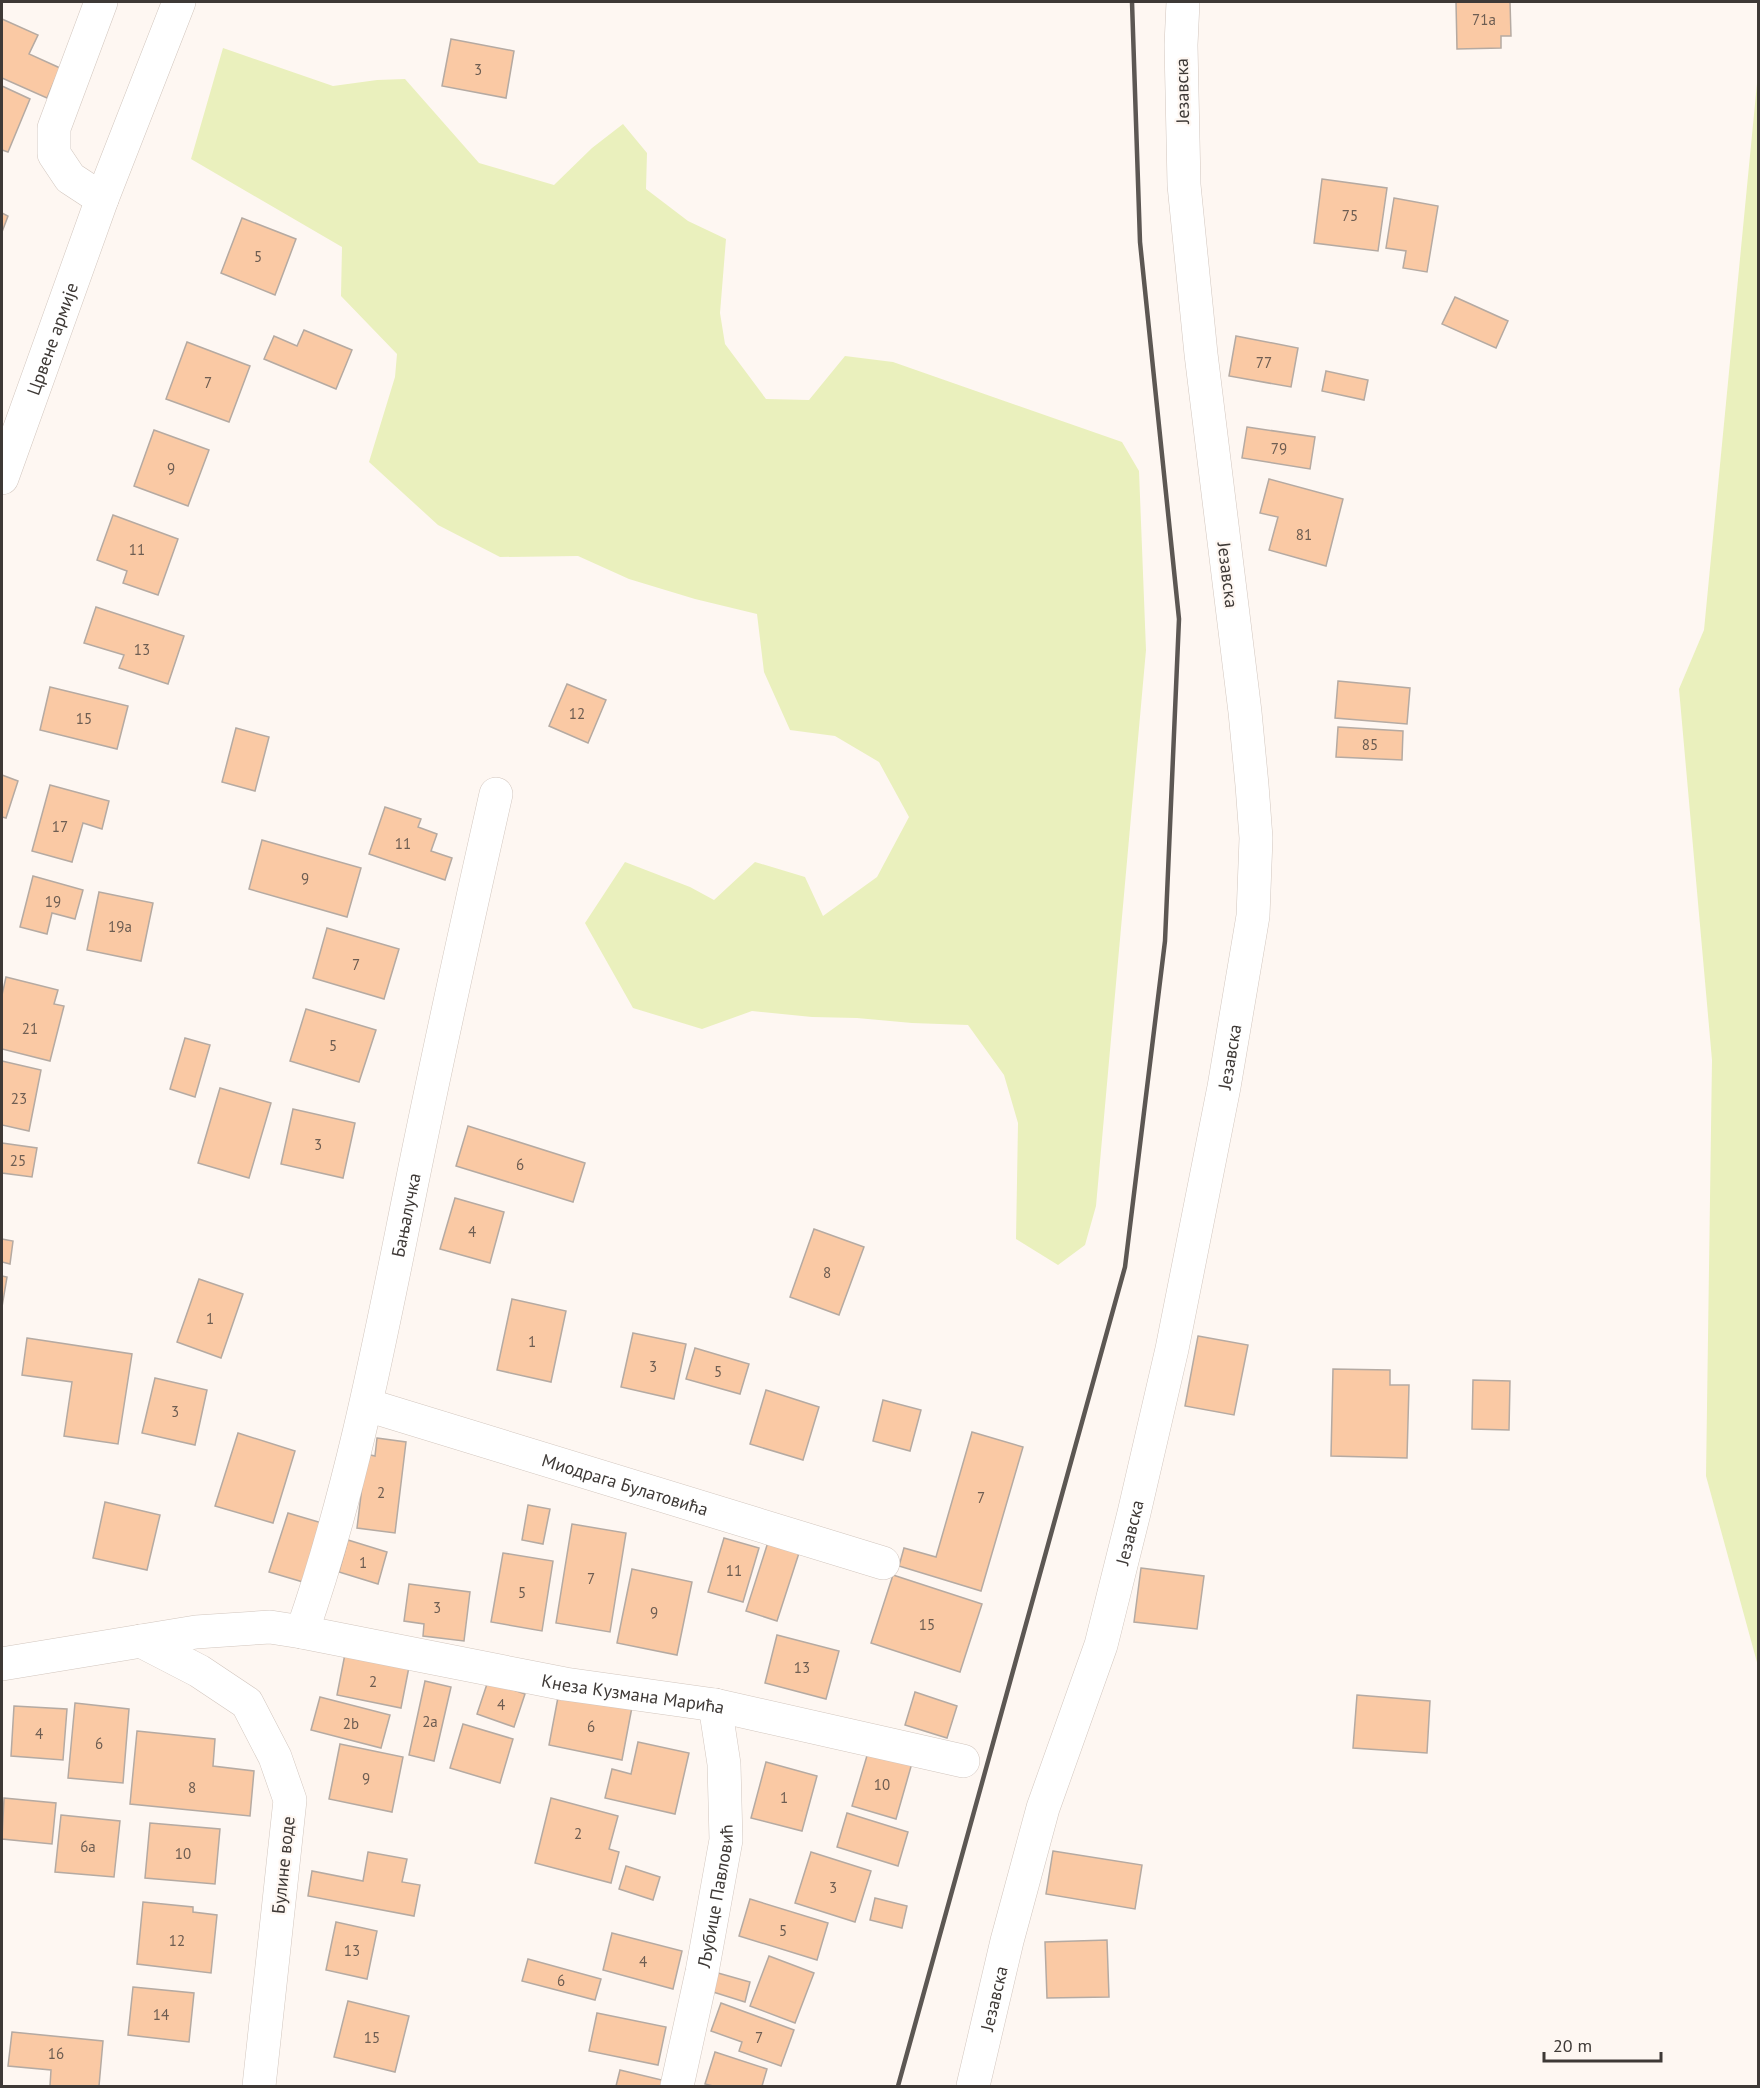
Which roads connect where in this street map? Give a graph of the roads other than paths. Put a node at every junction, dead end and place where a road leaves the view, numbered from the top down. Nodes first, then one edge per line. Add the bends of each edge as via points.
1 (101, 2) edge
2 (179, 2) edge
3 (1183, 2) edge
4 (102, 199) junction
5 (2, 478) edge
6 (496, 794) dead end
7 (367, 1405) junction
8 (883, 1563) dead end
9 (302, 1632) junction
10 (141, 1641) junction
11 (2, 1664) edge
12 (715, 1705) junction
13 (963, 1761) dead end
14 (259, 2086) edge
15 (677, 2086) edge
16 (973, 2086) edge

1 - 4 street via 54,128 54,154 70,178
2 - 4 street, Црвене армије
3 - 16 street, Језавска via 1184,185 1244,700 1256,838 1253,916 1222,1098 1134,1513 1101,1645 1042,1808
4 - 5 street, Црвене армије
6 - 7 street, Бањалучка
7 - 8 street, Миодрага Булатовића
7 - 9 street, Бањалучка via 319,1584
9 - 10 street via 240,1628
9 - 12 street, Кнеза Кузмана Марића via 565,1684
10 - 11 street
10 - 14 street, Булине воде via 199,1671 247,1703 275,1757 290,1800
12 - 13 street, Кнеза Кузмана Марића
12 - 15 street, Љубице Павловић via 724,1764 726,1840

